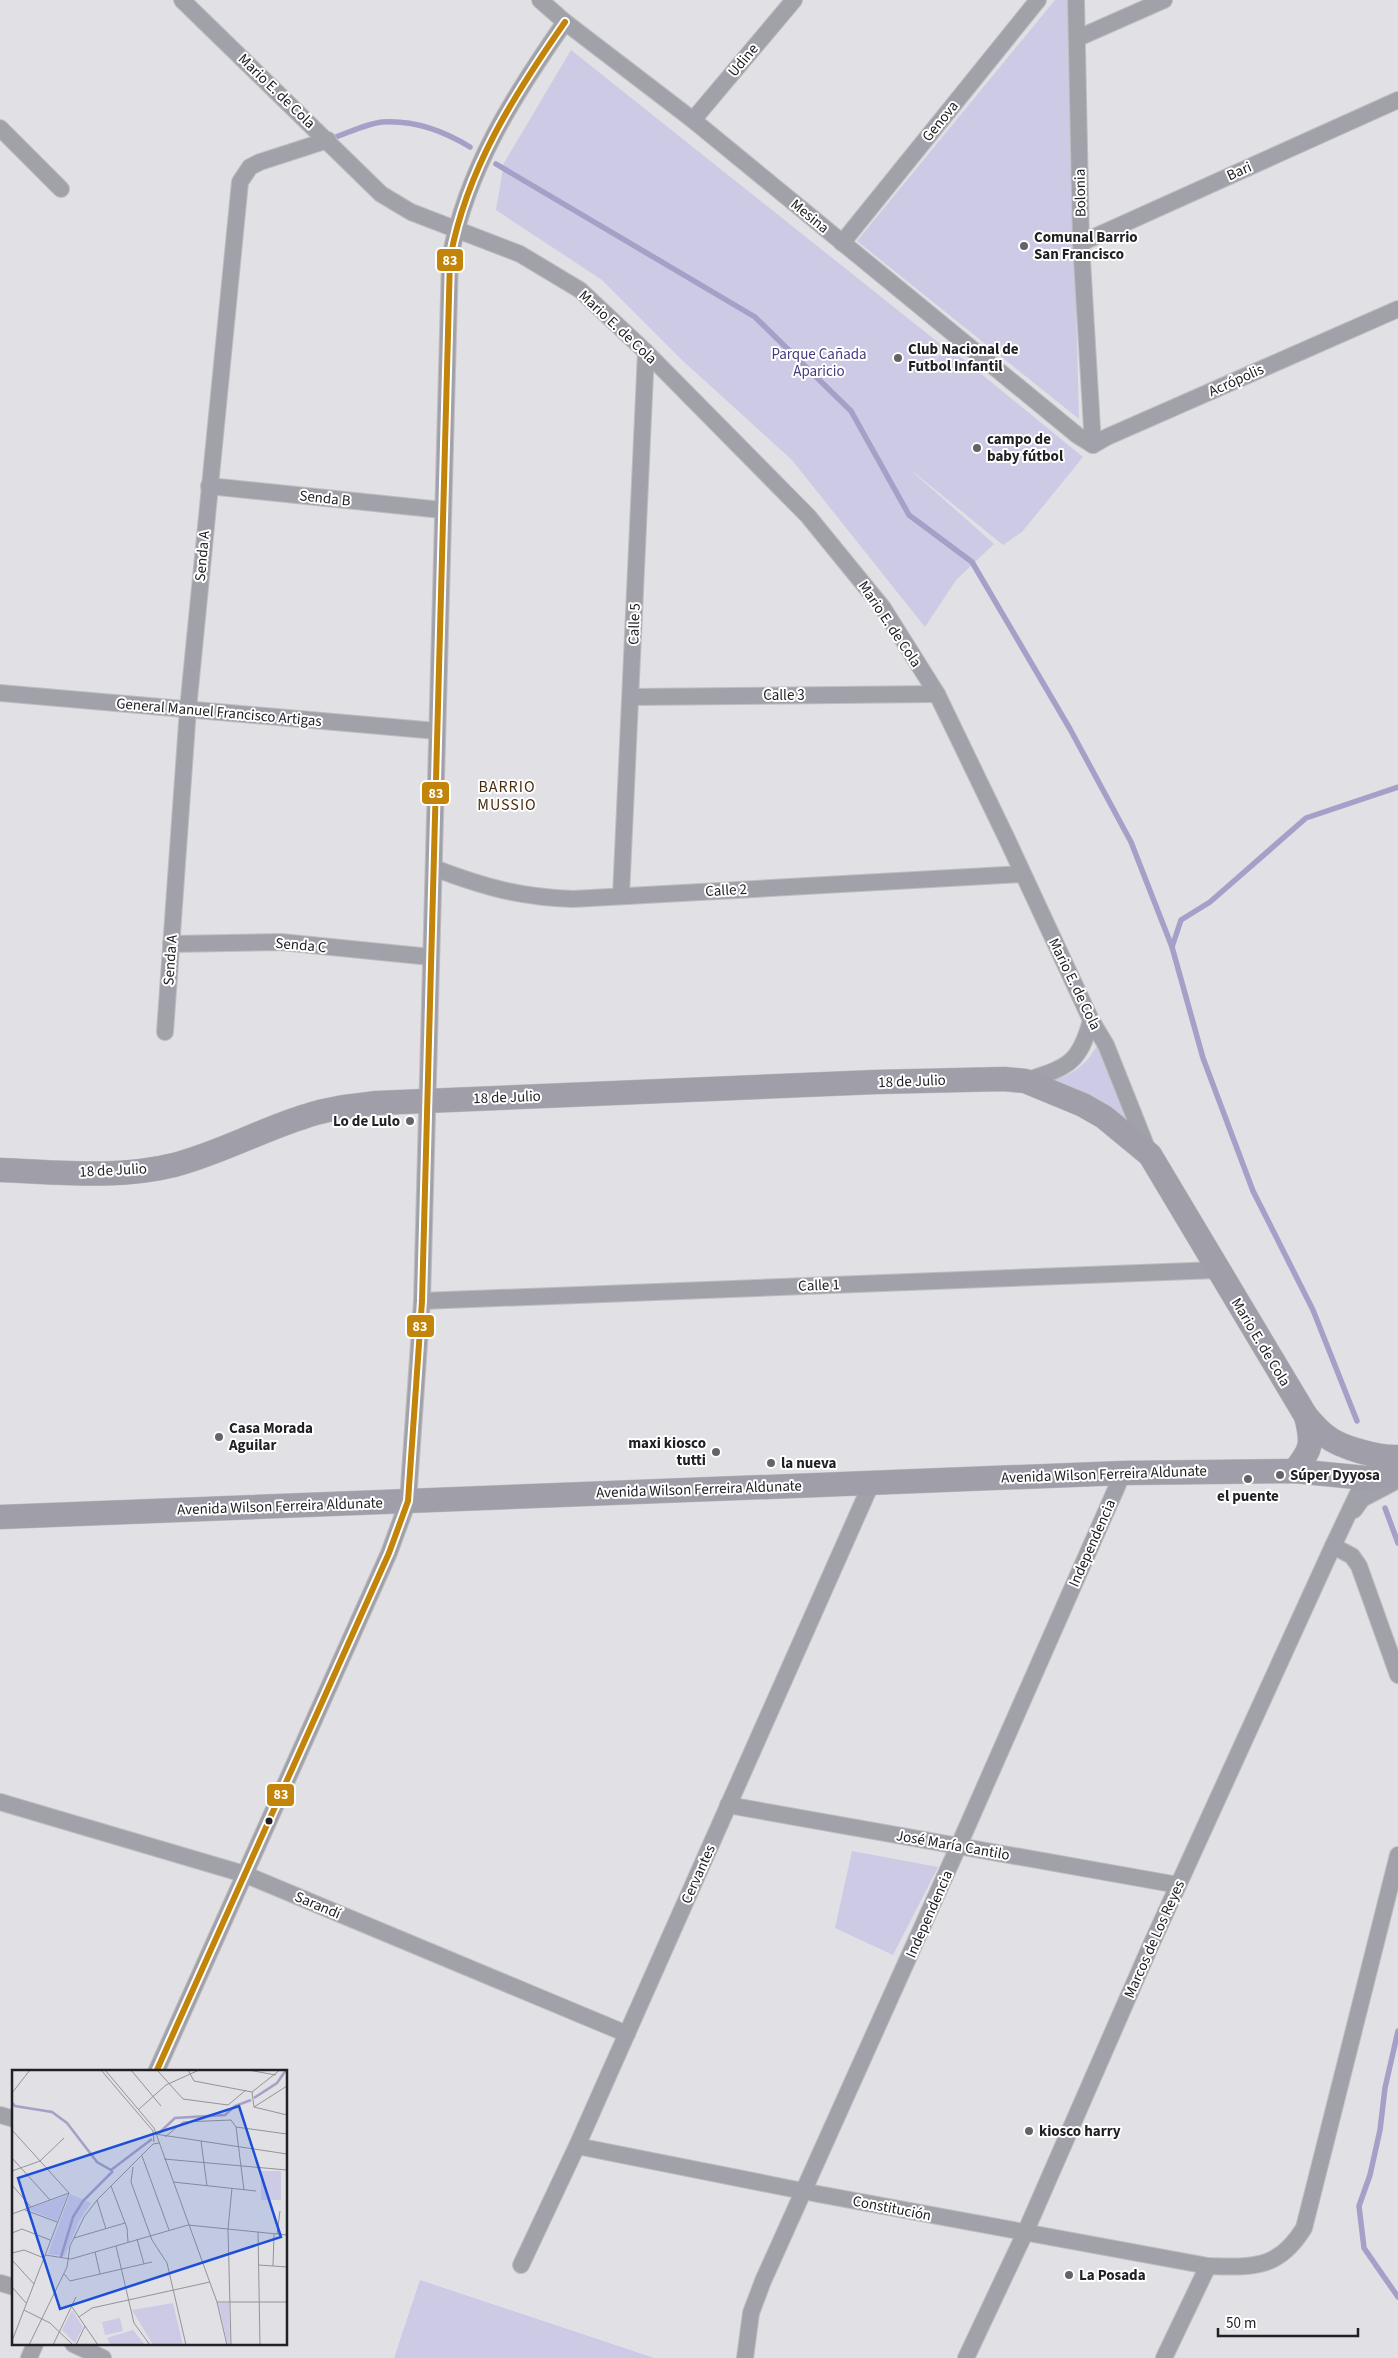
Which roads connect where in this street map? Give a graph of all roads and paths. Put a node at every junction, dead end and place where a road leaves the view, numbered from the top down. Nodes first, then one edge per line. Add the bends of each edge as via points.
1 (182, 0) edge
2 (794, 0) edge
3 (1038, 0) edge
4 (1076, 0) edge
5 (1164, 0) edge
6 (542, 1) edge
7 (565, 22) junction
8 (1078, 38) junction
9 (1398, 100) edge
10 (693, 120) junction
11 (0, 128) edge
12 (328, 140) junction
13 (61, 189) dead end
14 (456, 228) junction
15 (842, 243) junction
16 (1081, 243) junction
17 (1398, 309) edge
18 (646, 352) junction
19 (1093, 445) junction
20 (209, 486) junction
21 (442, 510) junction
22 (0, 693) edge
23 (937, 694) junction
24 (631, 696) junction
25 (188, 710) junction
26 (437, 731) junction
27 (434, 868) junction
28 (1023, 874) junction
29 (621, 896) junction
30 (171, 944) junction
31 (431, 957) junction
32 (1091, 1020) junction
33 (165, 1032) dead end
34 (1026, 1081) junction
35 (426, 1101) junction
36 (1150, 1155) junction
37 (0, 1170) edge
38 (1217, 1270) junction
39 (422, 1301) junction
40 (1306, 1416) junction
41 (1395, 1463) edge
42 (1294, 1471) junction
43 (1123, 1473) junction
44 (1366, 1478) junction
45 (1398, 1480) edge
46 (872, 1482) junction
47 (408, 1501) junction
48 (0, 1517) edge
49 (1346, 1522) junction
50 (1334, 1546) junction
51 (1398, 1675) edge
52 (0, 1802) edge
53 (728, 1805) junction
54 (959, 1845) junction
55 (1398, 1855) edge
56 (244, 1874) junction
57 (1178, 1885) junction
58 (627, 2034) junction
59 (157, 2070) edge
60 (577, 2146) junction
61 (803, 2192) junction
62 (1025, 2233) junction
63 (521, 2265) dead end
64 (1208, 2266) junction
65 (34, 2346) edge
66 (76, 2346) edge
67 (29, 2358) edge
68 (103, 2358) edge
69 (745, 2358) edge
70 (966, 2358) edge
71 (1164, 2358) edge

1 - 12 street, Mario E. de Cola
2 - 10 street, Udine
3 - 15 street, Genova
4 - 8 street, Bolonia
5 - 8 street
6 - 7 street, Mesina
7 - 10 street, Mesina
7 - 14 street via 521,85 485,150
8 - 16 street, Bolonia
9 - 16 street, Bari
10 - 15 street, Mesina
11 - 13 street
12 - 14 street, Mario E. de Cola via 381,194 411,212
12 - 20 street, Senda A via 260,162 250,167 240,182
14 - 18 street, Mario E. de Cola via 520,254 580,290
14 - 21 street via 450,259
15 - 19 street, Mesina
16 - 19 street, Bolonia
17 - 19 street, Acrópolis
18 - 23 street, Mario E. de Cola via 808,516 883,608
18 - 24 street, Calle 5
20 - 21 street, Senda B
20 - 25 street, Senda A
21 - 26 street
22 - 25 street, General Manuel Francisco Artigas
23 - 24 street, Calle 3
23 - 28 street, Mario E. de Cola
24 - 29 street, Calle 5
25 - 26 street, General Manuel Francisco Artigas
25 - 30 street, Senda A
26 - 27 street
27 - 29 street, Calle 2 via 485,887 539,898
27 - 31 street
28 - 29 street, Calle 2
28 - 32 street, Mario E. de Cola
30 - 31 street, Senda C via 281,942
30 - 33 street, Senda A
31 - 35 street
32 - 34 street, 18 de Julio via 1076,1058 1059,1070
32 - 36 street, Mario E. de Cola via 1106,1045
34 - 35 street, 18 de Julio via 886,1082
34 - 36 street, 18 de Julio via 1104,1117
35 - 37 street, 18 de Julio via 377,1103 315,1113 172,1166 111,1173
35 - 39 street
36 - 38 street, Mario E. de Cola
38 - 39 street, Calle 1
38 - 40 street, Mario E. de Cola
39 - 47 street
40 - 41 street, Avenida Wilson Ferreira Aldunate via 1326,1437
40 - 42 street, Mario E. de Cola via 1311,1436 1309,1454
41 - 44 street, Avenida Wilson Ferreira Aldunate
42 - 43 street, Avenida Wilson Ferreira Aldunate
42 - 44 street, Avenida Wilson Ferreira Aldunate
43 - 46 street, Avenida Wilson Ferreira Aldunate
43 - 54 street, Independencia
44 - 49 street, Marcos de Los Reyes
45 - 49 street, Marcos de Los Reyes via 1362,1499
46 - 47 street, Avenida Wilson Ferreira Aldunate
46 - 53 street, Cervantes
47 - 48 street, Avenida Wilson Ferreira Aldunate
47 - 56 street via 389,1553
49 - 50 street, Marcos de Los Reyes
50 - 51 street via 1352,1556 1359,1566
50 - 57 street, Marcos de Los Reyes
52 - 56 street, Sarandí
53 - 54 street, José María Cantilo
53 - 58 street, Cervantes
54 - 57 street, José María Cantilo
54 - 61 street, Independencia
55 - 64 street, Constitución via 1304,2228 1293,2246 1268,2263 1248,2267
56 - 58 street, Sarandí
56 - 59 street
57 - 62 street, Marcos de Los Reyes
58 - 60 street, Cervantes
60 - 61 street, Constitución
60 - 63 street, Cervantes
61 - 62 street, Constitución
61 - 69 street, Independencia via 751,2313
62 - 64 street, Constitución
62 - 70 street, Marcos de Los Reyes
64 - 71 street
65 - 67 street
66 - 68 street

